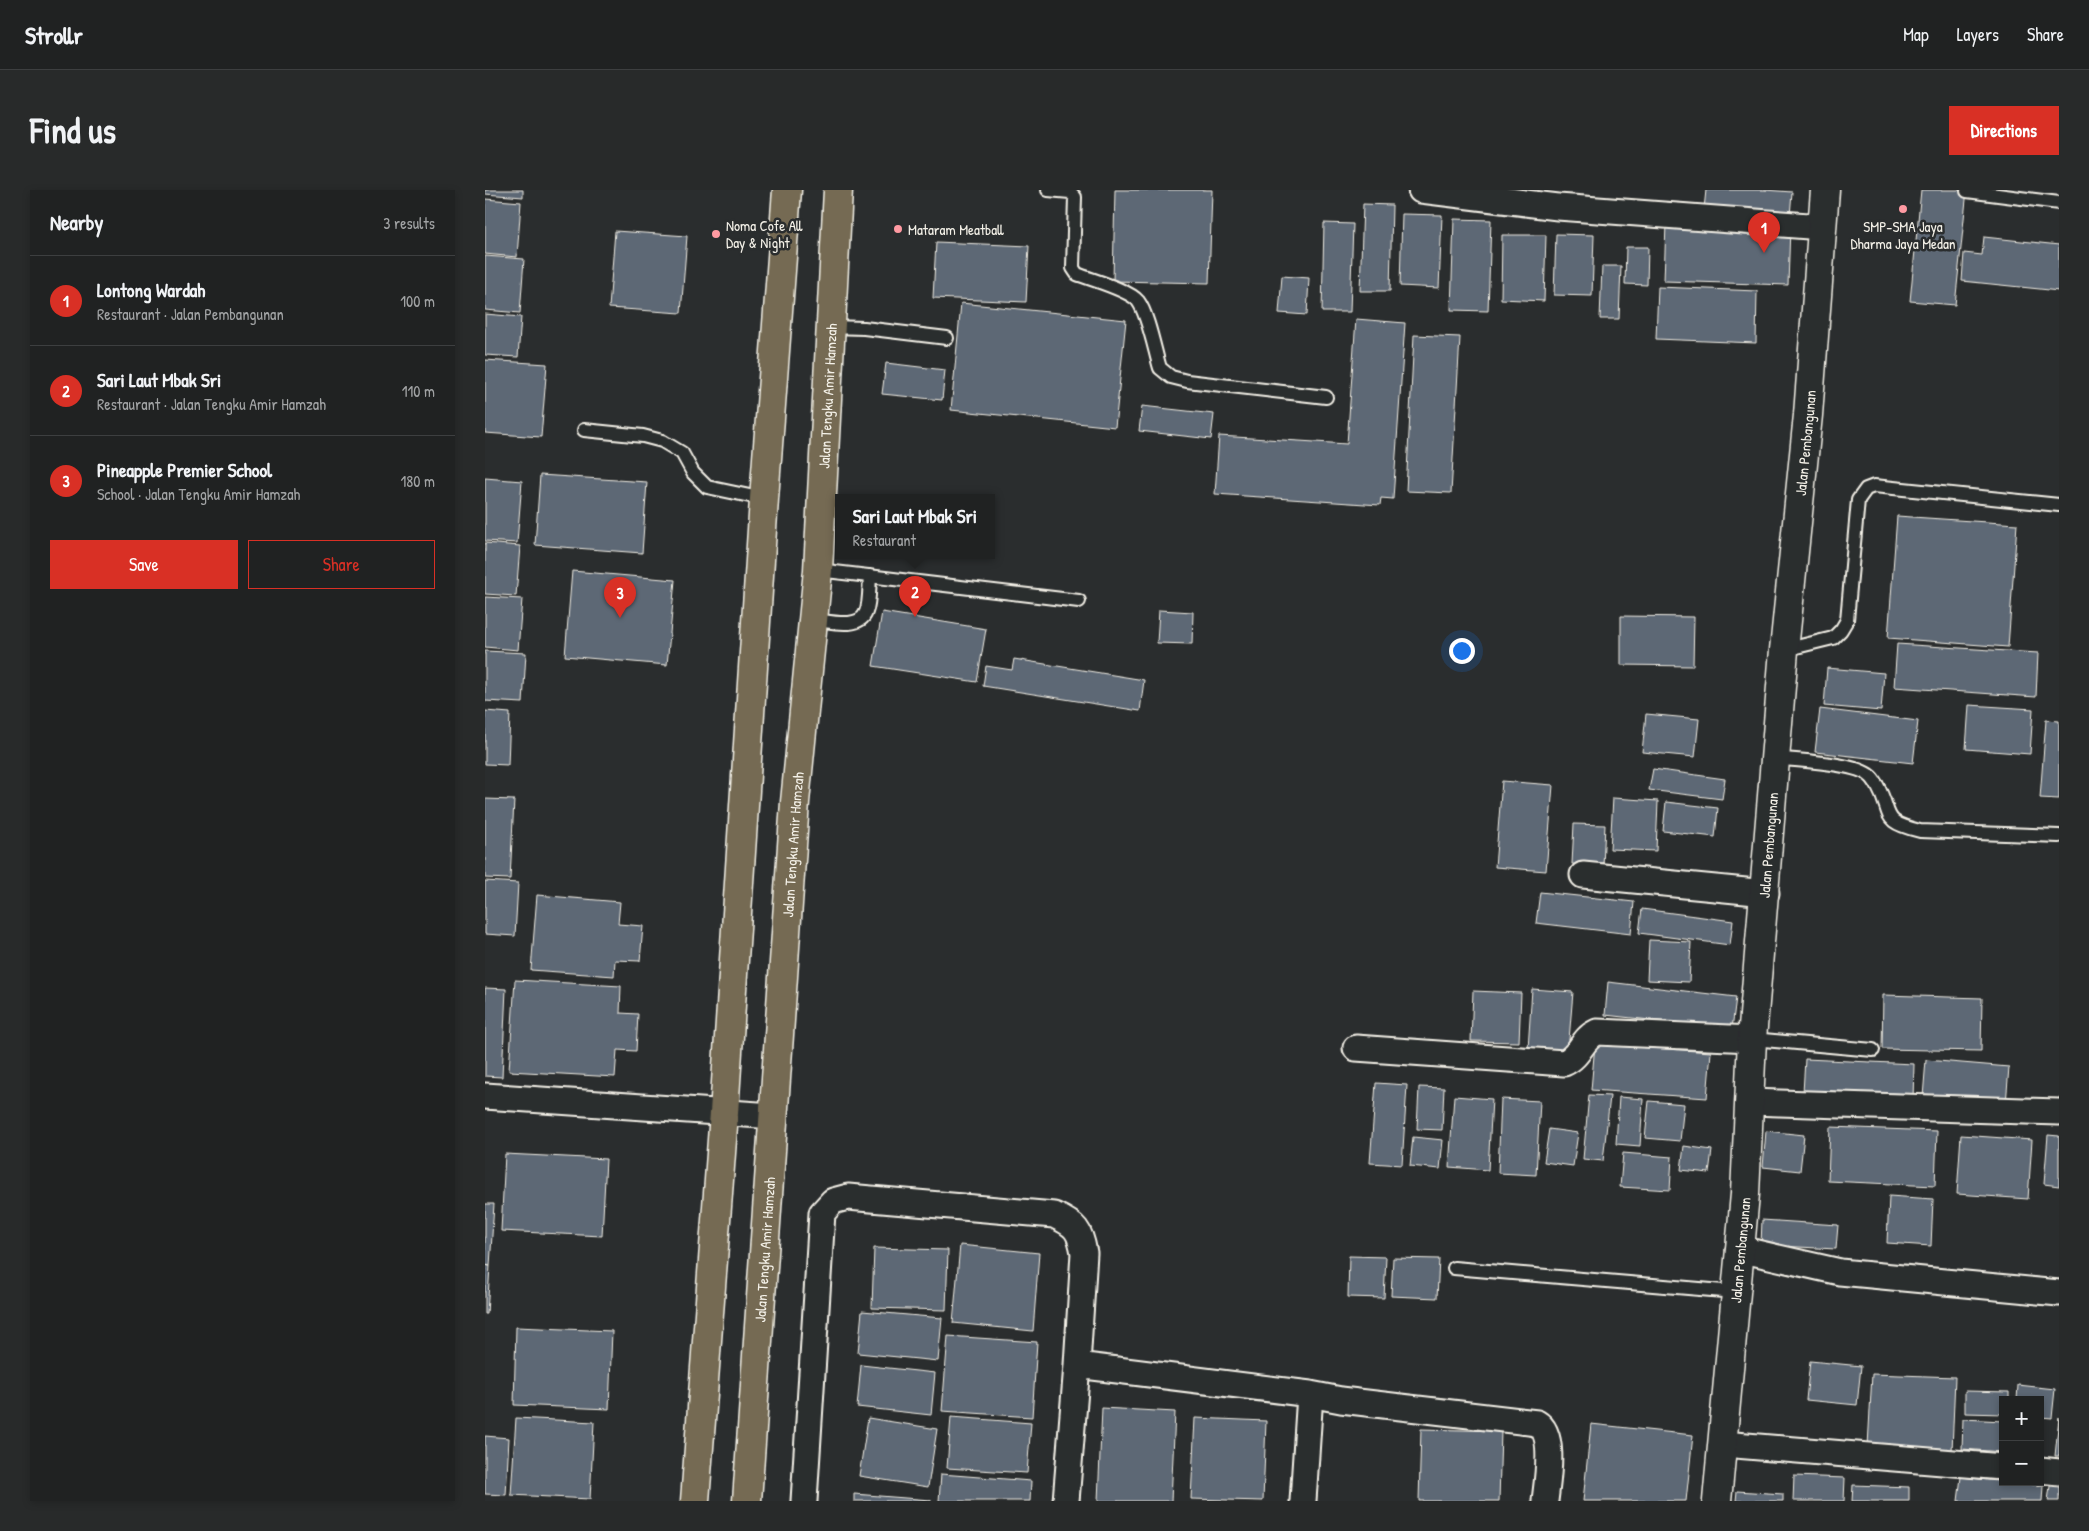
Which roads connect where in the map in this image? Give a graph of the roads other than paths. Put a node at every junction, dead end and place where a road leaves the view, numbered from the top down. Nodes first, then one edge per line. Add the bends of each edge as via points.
1 (787, 190) edge
2 (838, 190) edge
3 (1048, 190) edge
4 (1421, 190) edge
5 (1825, 190) edge
6 (1967, 191) dead end
7 (2059, 203) edge
8 (1822, 227) junction
9 (831, 327) junction
10 (947, 338) dead end
11 (1326, 397) dead end
12 (584, 430) dead end
13 (763, 499) junction
14 (2059, 505) edge
15 (818, 570) junction
16 (870, 576) junction
17 (1079, 601) dead end
18 (814, 620) junction
19 (1784, 650) junction
20 (1776, 758) junction
21 (2059, 836) edge
22 (1583, 875) dead end
23 (1766, 893) junction
24 (1752, 1039) junction
25 (1357, 1048) dead end
26 (1873, 1050) dead end
27 (485, 1096) edge
28 (1751, 1102) junction
29 (2059, 1112) edge
30 (724, 1113) junction
31 (773, 1116) junction
32 (1739, 1250) junction
33 (1453, 1268) dead end
34 (1735, 1292) junction
35 (2059, 1293) edge
36 (1077, 1365) junction
37 (1310, 1394) junction
38 (1723, 1444) junction
39 (1999, 1467) edge
40 (2044, 1470) edge
41 (2059, 1472) edge
42 (695, 1501) edge
43 (747, 1501) edge
44 (804, 1501) edge
45 (1066, 1501) edge
46 (1303, 1501) edge
47 (1545, 1501) edge
48 (1717, 1501) edge

1 - 13 main road
2 - 9 main road, Jalan Tengku Amir Hamzah
3 - 11 lane via 1070,192 1075,198 1073,268 1077,274 1125,292 1137,300 1163,372 1187,381
4 - 8 street via 1558,208
5 - 8 street, Jalan Pembangunan
6 - 7 lane
8 - 19 street, Jalan Pembangunan via 1808,415
9 - 10 lane
9 - 15 main road, Jalan Tengku Amir Hamzah
12 - 13 lane via 662,441 681,454 693,473 707,486
13 - 30 main road
14 - 19 lane via 1874,486 1865,489 1858,500 1847,620 1833,638
15 - 16 lane
15 - 18 main road, Jalan Tengku Amir Hamzah
16 - 17 lane
16 - 18 lane via 866,612 862,619 855,622
18 - 31 main road, Jalan Tengku Amir Hamzah via 795,802
19 - 20 street, Jalan Pembangunan
20 - 21 lane via 1854,768 1871,776 1881,793 1888,817 1901,827 1920,832
20 - 23 street, Jalan Pembangunan
22 - 23 street
23 - 24 street, Jalan Pembangunan
24 - 25 street via 1597,1032 1586,1039 1573,1059 1564,1063
24 - 26 lane
24 - 28 street, Jalan Pembangunan
27 - 30 street
28 - 29 street
28 - 32 street, Jalan Pembangunan
30 - 31 street
30 - 42 main road
31 - 43 main road, Jalan Tengku Amir Hamzah
32 - 34 street, Jalan Pembangunan
32 - 35 street via 1840,1272
33 - 34 lane
34 - 38 street, Jalan Pembangunan
36 - 37 street
36 - 44 street via 1084,1253 1081,1236 1071,1222 1055,1215 848,1197 833,1201 822,1212
36 - 45 street
37 - 46 street
37 - 47 street via 1537,1423 1548,1437
38 - 39 street
38 - 48 street, Jalan Pembangunan
40 - 41 street

